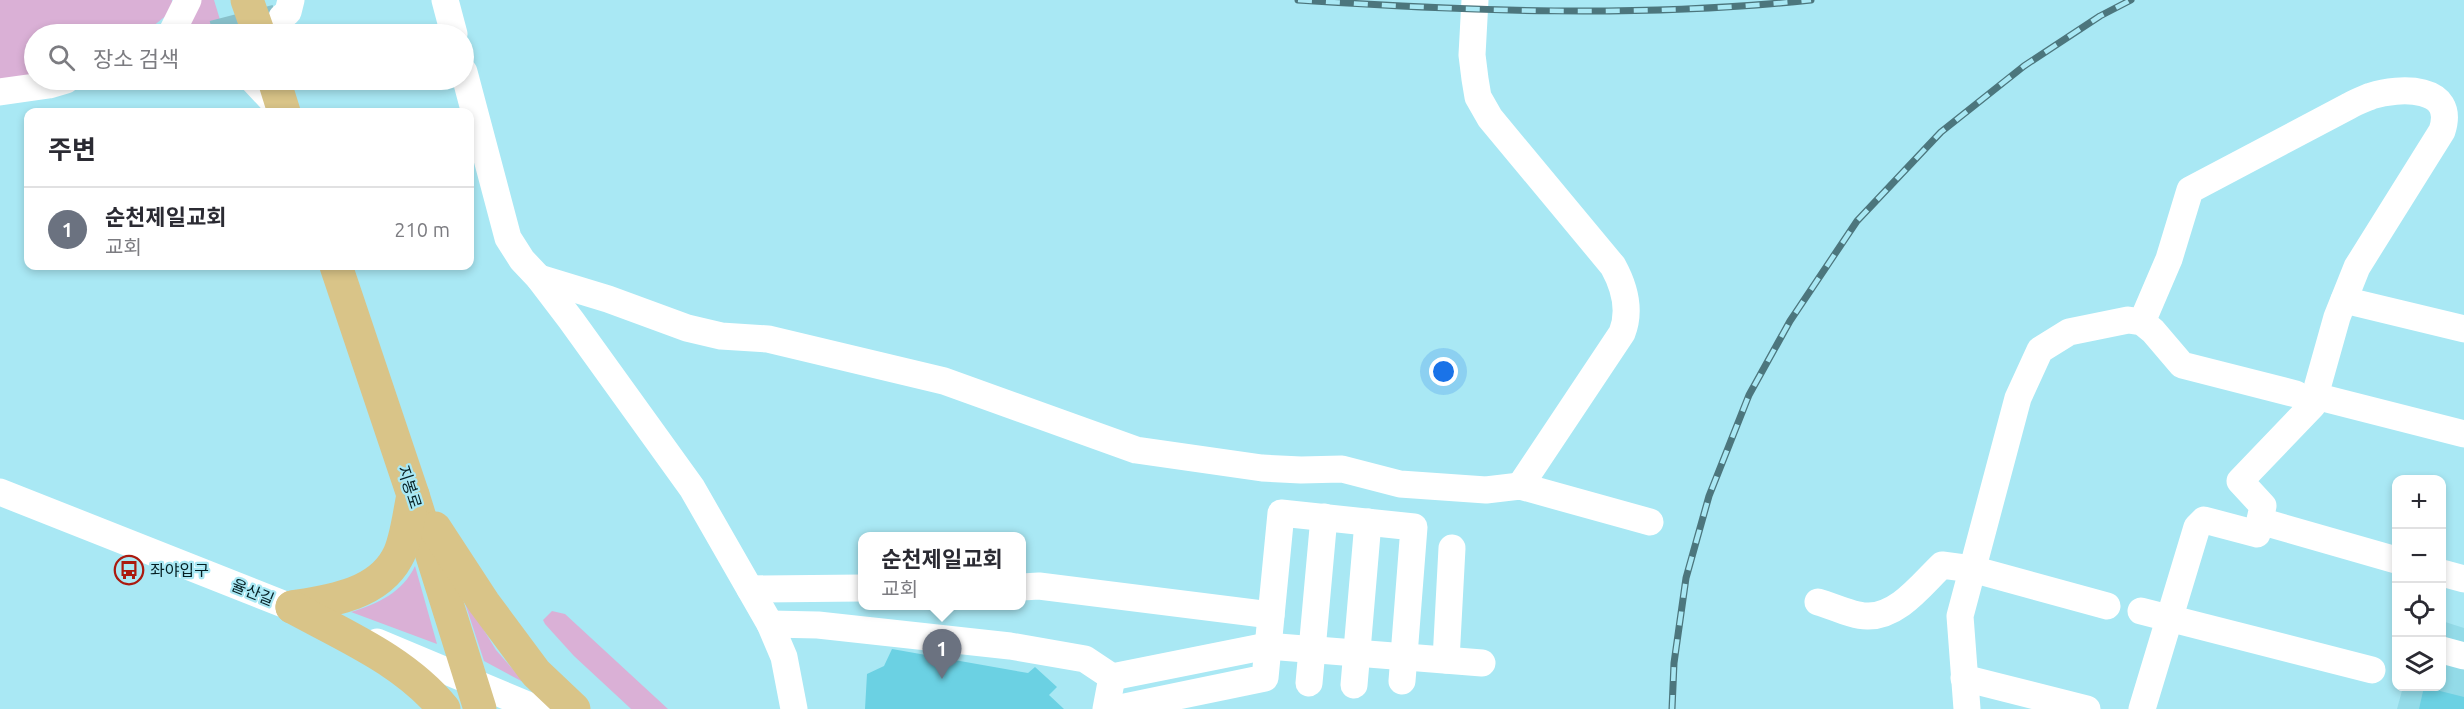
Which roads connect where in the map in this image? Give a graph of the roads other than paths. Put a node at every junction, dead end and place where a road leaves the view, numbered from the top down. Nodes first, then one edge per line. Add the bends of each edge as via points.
1 (188, 0) edge
2 (247, 0) tunnel mouth
3 (445, 0) edge
4 (1475, 0) edge
5 (277, 17) edge
6 (176, 24) edge
7 (451, 24) edge
8 (24, 89) edge
9 (263, 90) edge
10 (276, 90) edge
11 (469, 90) edge
12 (0, 92) edge
13 (280, 108) edge
14 (283, 108) edge
15 (474, 108) edge
16 (474, 110) edge
17 (337, 270) edge
18 (539, 278) junction
19 (2344, 300) junction
20 (2461, 321) edge
21 (2142, 322) junction
22 (2306, 395) junction
23 (2464, 434) edge
24 (1520, 486) junction
25 (0, 492) edge
26 (413, 495) junction
27 (1324, 517) junction
28 (2260, 521) junction
29 (1368, 522) junction
30 (1650, 522) dead end
31 (1452, 548) dead end
32 (2392, 559) edge
33 (1972, 569) junction
34 (2446, 574) edge
35 (2464, 579) edge
36 (1026, 586) edge
37 (858, 588) edge
38 (750, 589) junction
39 (1818, 602) dead end
40 (2107, 606) dead end
41 (292, 607) junction
42 (2141, 611) dead end
43 (1270, 615) junction
44 (2169, 618) junction
45 (770, 624) junction
46 (1268, 646) junction
47 (1312, 649) junction
48 (2446, 651) edge
49 (1357, 653) junction
50 (2464, 656) edge
51 (1446, 660) junction
52 (1482, 663) dead end
53 (1403, 669) junction
54 (2372, 670) dead end
55 (1112, 677) junction
56 (1964, 678) junction
57 (1309, 683) dead end
58 (1354, 685) dead end
59 (476, 695) edge
60 (444, 709) edge
61 (537, 709) edge
62 (574, 709) edge
63 (794, 709) edge
64 (1106, 709) edge
65 (1115, 709) edge
66 (1966, 709) edge
67 (2087, 709) edge
68 (2142, 709) edge

1 - 6 street
2 - 5 main road
3 - 7 street
4 - 24 street via 1472,55 1478,97 1490,118 1613,266 1621,280 1626,304 1622,333
8 - 12 street
9 - 13 street
10 - 14 main road
11 - 15 street
16 - 18 street via 508,238
17 - 26 main road, 지봉로
18 - 24 street via 687,328 721,336 768,339 944,381 1136,450 1262,468 1342,469 1400,484 1486,490
18 - 38 street via 692,488
19 - 20 street
19 - 21 street via 2357,267 2442,131 2445,112 2440,102 2420,91 2372,96 2190,190 2169,259
19 - 22 street
21 - 22 street via 2182,365
21 - 33 street via 2128,320 2069,332 2040,350 2018,398
22 - 23 street
22 - 28 street via 2312,406 2240,481 2263,507
24 - 30 street
25 - 41 street, 율산길
26 - 41 main road via 398,557 387,572 363,589 337,600
26 - 59 main road, 지봉로
26 - 62 main road via 536,673
27 - 29 street
27 - 43 street via 1281,513
27 - 47 street
28 - 32 street
28 - 44 street via 2257,534 2204,520 2197,527
29 - 49 street
29 - 53 street via 1414,527
31 - 51 street
33 - 39 street via 1942,565 1902,604 1868,616
33 - 40 street
33 - 56 street via 1960,616
34 - 35 street
36 - 43 street
37 - 38 street
38 - 45 street
41 - 59 street, 율산길
41 - 60 main road via 389,661 416,680
42 - 44 street
43 - 46 street
44 - 54 street
44 - 68 street
45 - 55 street via 818,625 1010,646 1085,659
45 - 63 street via 784,657
46 - 47 street
46 - 55 street
46 - 65 street via 1265,678
47 - 49 street
47 - 57 street
48 - 50 street
49 - 53 street
49 - 58 street
51 - 52 street
51 - 53 street
55 - 64 street
56 - 66 street
56 - 67 street
59 - 61 street, 율산길

